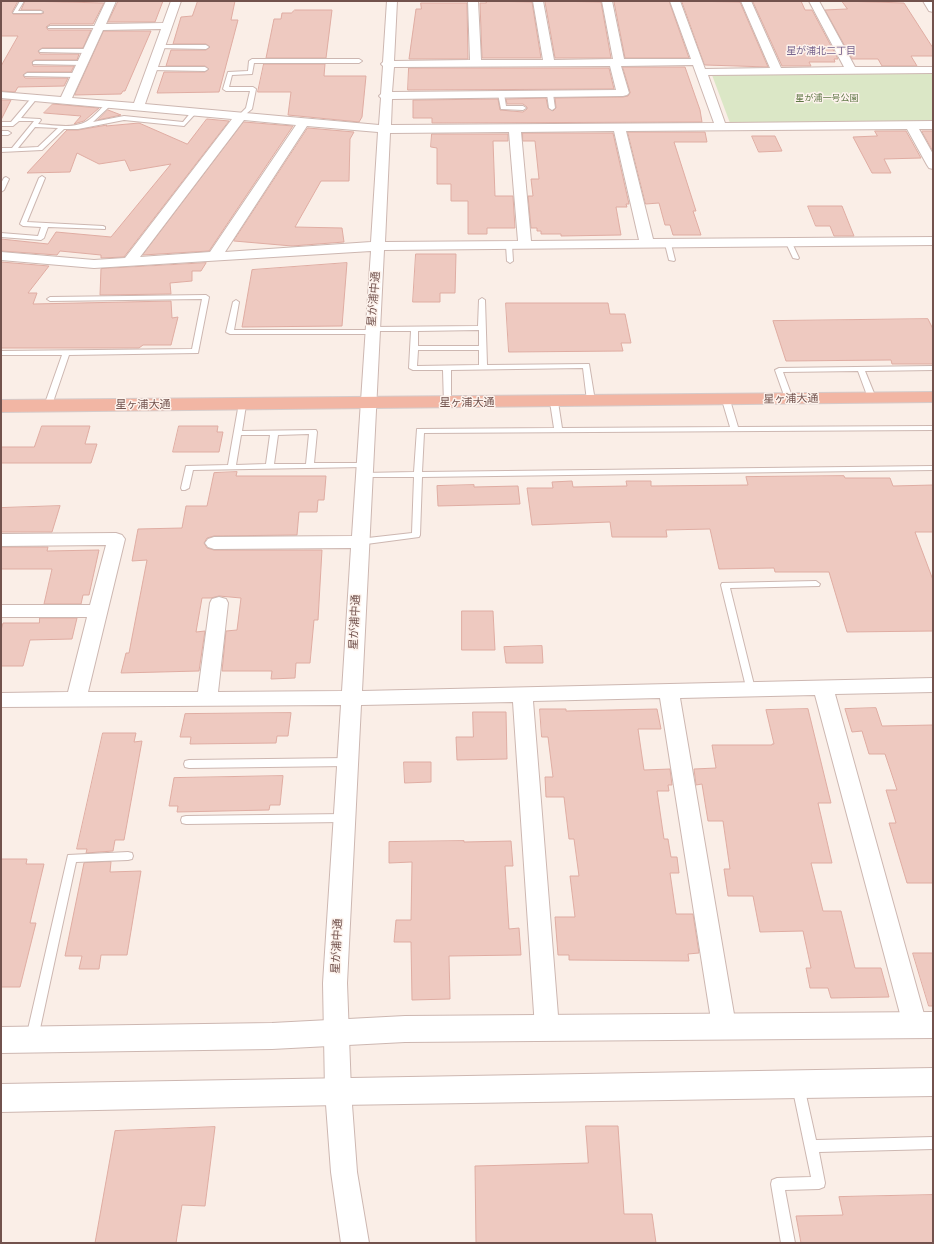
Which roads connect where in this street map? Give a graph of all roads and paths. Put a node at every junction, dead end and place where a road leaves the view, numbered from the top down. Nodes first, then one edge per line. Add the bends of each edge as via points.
1 (22, 1) edge
2 (111, 1) edge
3 (176, 1) edge
4 (392, 1) edge
5 (473, 1) edge
6 (538, 1) edge
7 (606, 1) edge
8 (675, 1) edge
9 (746, 1) edge
10 (814, 1) edge
11 (928, 1) edge
12 (933, 9) edge
13 (41, 12) dead end
14 (167, 26) junction
15 (50, 27) dead end
16 (99, 27) junction
17 (159, 47) junction
18 (206, 47) dead end
19 (42, 51) dead end
20 (87, 51) junction
21 (359, 60) dead end
22 (616, 62) junction
23 (35, 63) dead end
24 (82, 63) junction
25 (549, 63) junction
26 (387, 64) junction
27 (476, 64) junction
28 (699, 67) junction
29 (152, 69) junction
30 (205, 69) dead end
31 (933, 70) edge
32 (777, 71) junction
33 (851, 71) junction
34 (27, 75) dead end
35 (76, 75) junction
36 (501, 94) junction
37 (550, 94) junction
38 (1, 95) edge
39 (385, 96) junction
40 (35, 97) junction
41 (65, 100) junction
42 (108, 104) junction
43 (139, 106) junction
44 (523, 108) dead end
45 (552, 108) dead end
46 (194, 112) junction
47 (241, 116) junction
48 (17, 119) junction
49 (304, 122) junction
50 (1, 124) edge
51 (34, 125) junction
52 (87, 125) junction
53 (911, 125) junction
54 (933, 125) edge
55 (62, 127) junction
56 (721, 127) junction
57 (515, 128) junction
58 (619, 128) junction
59 (383, 129) junction
60 (1, 133) edge
61 (8, 133) dead end
62 (1, 150) edge
63 (12, 150) junction
64 (930, 153) edge
65 (933, 165) edge
66 (42, 178) dead end
67 (6, 179) dead end
68 (1, 190) edge
69 (45, 224) junction
70 (103, 228) dead end
71 (1, 235) edge
72 (933, 241) edge
73 (789, 243) junction
74 (647, 244) junction
75 (668, 244) junction
76 (509, 245) junction
77 (525, 245) junction
78 (378, 246) junction
79 (1, 256) edge
80 (215, 256) junction
81 (796, 258) dead end
82 (672, 260) dead end
83 (510, 261) dead end
84 (129, 262) junction
85 (50, 299) dead end
86 (482, 300) dead end
87 (236, 302) dead end
88 (482, 328) junction
89 (415, 329) junction
90 (372, 330) junction
91 (414, 348) junction
92 (482, 348) junction
93 (1, 353) edge
94 (66, 353) junction
95 (483, 367) junction
96 (447, 368) junction
97 (933, 368) edge
98 (861, 369) junction
99 (933, 397) edge
100 (872, 398) junction
101 (789, 399) junction
102 (726, 400) junction
103 (591, 401) junction
104 (554, 402) junction
105 (447, 403) junction
106 (242, 404) junction
107 (367, 404) junction
108 (1, 406) edge
109 (48, 406) junction
110 (734, 428) junction
111 (933, 428) edge
112 (558, 430) junction
113 (274, 432) junction
114 (237, 433) junction
115 (270, 466) junction
116 (310, 466) junction
117 (232, 467) junction
118 (933, 468) edge
119 (364, 470) junction
120 (418, 474) junction
121 (185, 488) dead end
122 (1, 540) edge
123 (360, 542) junction
124 (214, 543) dead end
125 (816, 584) dead end
126 (220, 603) dead end
127 (1, 611) edge
128 (97, 611) junction
129 (933, 685) edge
130 (823, 688) junction
131 (750, 689) junction
132 (669, 691) junction
133 (522, 694) junction
134 (351, 698) junction
135 (207, 699) junction
136 (1, 700) edge
137 (76, 700) junction
138 (347, 762) junction
139 (189, 764) dead end
140 (344, 818) junction
141 (186, 820) dead end
142 (128, 856) dead end
143 (924, 1025) edge
144 (724, 1026) junction
145 (547, 1028) junction
146 (337, 1032) junction
147 (1, 1040) edge
148 (32, 1040) junction
149 (933, 1082) edge
150 (798, 1084) junction
151 (338, 1091) junction
152 (1, 1098) edge
153 (933, 1143) edge
154 (811, 1146) junction
155 (354, 1243) edge
156 (788, 1243) edge

1 - 13 lane via 16,12
2 - 16 street
3 - 14 street
4 - 26 street, 星が浦中通
5 - 27 street
6 - 25 street
7 - 22 street
8 - 28 street
9 - 32 street
10 - 33 street
11 - 12 street
14 - 16 street
14 - 17 street
15 - 16 lane
16 - 20 street
17 - 18 lane
17 - 29 street
19 - 20 lane
20 - 24 street
21 - 47 lane via 252,61 250,73 230,73 226,89 253,89 249,109
22 - 25 street
22 - 28 street
22 - 37 street via 623,93
23 - 24 lane
24 - 35 street
25 - 27 street
26 - 27 street
26 - 39 street, 星が浦中通
28 - 32 street
28 - 56 street
29 - 30 lane
29 - 43 street
31 - 33 street
32 - 33 street
34 - 35 lane
35 - 41 street
36 - 37 street
36 - 39 street
36 - 44 lane via 503,108
37 - 45 lane
38 - 40 street
39 - 59 street, 星が浦中通
40 - 41 street
40 - 48 lane
41 - 42 street
42 - 43 street
42 - 52 lane
43 - 46 street
46 - 47 street
46 - 52 lane via 184,124 124,118
47 - 49 street
47 - 84 street
48 - 50 lane via 13,124
48 - 51 lane via 38,120
49 - 59 street
49 - 80 street
51 - 55 lane
51 - 63 lane
52 - 55 lane
53 - 54 street
53 - 56 street
53 - 64 street
55 - 63 lane via 40,149
56 - 58 street
57 - 58 street
57 - 59 street
57 - 77 street
58 - 74 street
59 - 78 street, 星が浦中通
60 - 61 lane
62 - 63 lane
64 - 65 street
66 - 69 lane via 23,224
67 - 68 lane
69 - 70 lane
69 - 71 lane via 41,238
72 - 73 street
73 - 75 street
73 - 81 lane
74 - 75 street
74 - 77 street
75 - 82 lane
76 - 77 street
76 - 78 street
76 - 83 lane
78 - 80 street
78 - 90 street, 星が浦中通
79 - 84 street via 94,264
80 - 84 street
85 - 94 lane via 206,297 196,351
86 - 88 lane
87 - 90 lane via 230,332
88 - 89 lane
88 - 92 lane
89 - 90 lane
89 - 91 lane
90 - 107 street, 星が浦中通
91 - 92 lane
91 - 96 lane via 413,368
92 - 95 lane
93 - 94 lane
94 - 109 lane
95 - 96 lane
95 - 103 lane via 586,366
96 - 105 lane
97 - 98 lane
98 - 100 lane
98 - 101 lane via 779,370
99 - 100 highway, 星ヶ浦大通
100 - 101 highway, 星ヶ浦大通
101 - 102 highway, 星ヶ浦大通
102 - 103 highway, 星ヶ浦大通
102 - 110 lane
103 - 104 highway, 星ヶ浦大通
104 - 105 highway, 星ヶ浦大通
104 - 112 lane
105 - 107 highway, 星ヶ浦大通
106 - 107 highway, 星ヶ浦大通
106 - 109 highway, 星ヶ浦大通
106 - 114 lane
107 - 119 street, 星が浦中通
108 - 109 highway, 星ヶ浦大通
110 - 111 lane
110 - 112 lane
112 - 120 lane via 420,431
113 - 114 lane
113 - 115 lane
113 - 116 lane via 313,432
114 - 117 lane
115 - 116 lane
115 - 117 lane
116 - 119 lane
117 - 121 lane via 189,468
118 - 120 lane
119 - 120 lane
119 - 123 street, 星が浦中通
120 - 123 lane via 416,535
122 - 128 street via 116,539
123 - 124 street
123 - 134 street, 星が浦中通
125 - 131 lane via 726,585
126 - 135 street
127 - 128 street
128 - 137 street
129 - 130 street
130 - 131 street
130 - 143 street
131 - 132 street
132 - 133 street
132 - 144 street
133 - 134 street
133 - 145 street
134 - 135 street
134 - 138 street, 星が浦中通
135 - 137 street
136 - 137 street
138 - 139 lane
138 - 140 street, 星が浦中通
140 - 141 lane
140 - 146 street, 星が浦中通 via 335,983
142 - 148 lane via 72,858
143 - 144 street
144 - 145 street
145 - 146 street
146 - 148 street via 272,1036
146 - 151 street, 星が浦中通
147 - 148 street
149 - 150 street
150 - 151 street
150 - 154 lane
151 - 152 street
151 - 155 street, 星が浦中通 via 344,1172
153 - 154 lane
154 - 156 lane via 819,1183 777,1184

